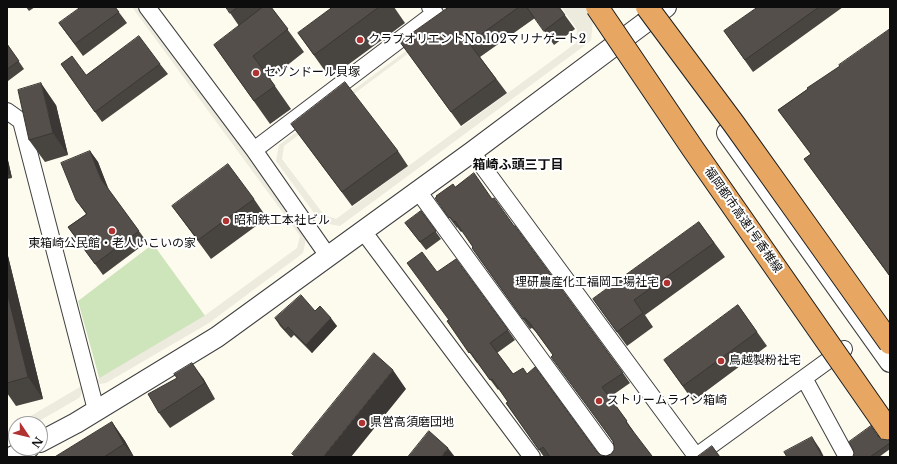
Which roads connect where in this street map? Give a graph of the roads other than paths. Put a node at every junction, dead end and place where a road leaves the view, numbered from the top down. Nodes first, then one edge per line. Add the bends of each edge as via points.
1 (147, 7) edge
2 (430, 7) edge
3 (583, 7) edge
4 (597, 7) edge
5 (601, 7) edge
6 (666, 7) edge
7 (645, 11) edge
8 (626, 38) junction
9 (7, 111) edge
10 (693, 149) junction
11 (254, 150) junction
12 (472, 152) junction
13 (418, 191) junction
14 (364, 231) junction
15 (328, 256) junction
16 (890, 343) edge
17 (844, 349) junction
18 (890, 362) edge
19 (804, 378) junction
20 (96, 410) junction
21 (890, 416) edge
22 (890, 432) edge
23 (48, 438) edge
24 (532, 457) edge
25 (612, 457) edge
26 (696, 457) edge
27 (847, 457) edge

1 - 11 street
2 - 11 street via 435,14
3 - 10 highway, bridge
4 - 10 highway, 福岡都市高速1号香椎線, bridge
5 - 8 street
6 - 7 street
7 - 8 street
7 - 16 highway, bridge via 780,188
7 - 18 street via 764,186
8 - 12 street
8 - 17 street
9 - 20 street via 21,120
10 - 22 highway, 福岡都市高速1号香椎線, bridge
11 - 15 street
12 - 13 street
12 - 26 street
13 - 14 street
13 - 25 street
14 - 15 street
14 - 24 street
15 - 20 street via 217,337
17 - 19 street
17 - 21 street
19 - 26 street
19 - 27 street
20 - 23 street

